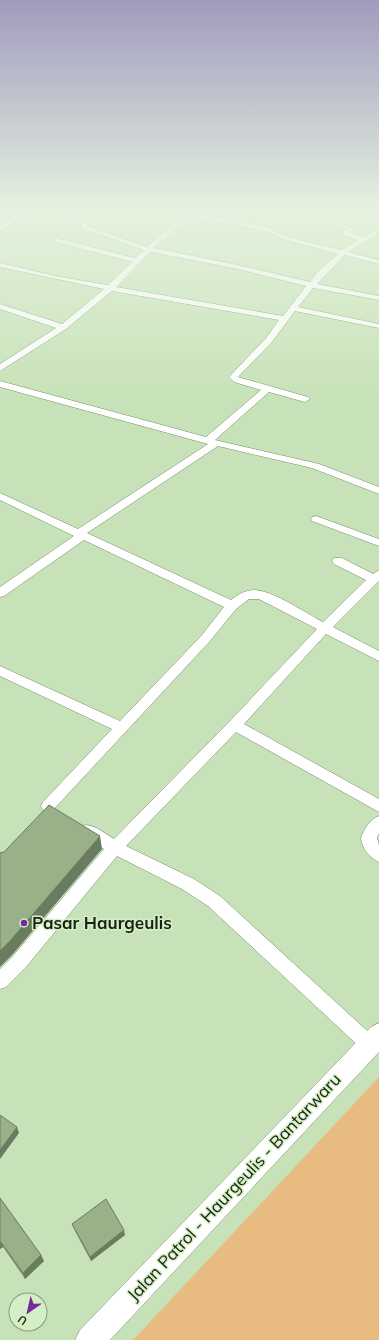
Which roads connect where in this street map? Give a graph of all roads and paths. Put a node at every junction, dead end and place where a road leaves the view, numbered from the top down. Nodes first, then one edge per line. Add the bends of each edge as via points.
1 (30, 272) edge
2 (126, 272) edge
3 (260, 272) edge
4 (325, 272) edge
5 (312, 285) junction
6 (109, 289) junction
7 (379, 298) edge
8 (0, 306) edge
9 (293, 308) junction
10 (285, 319) junction
11 (379, 326) edge
12 (63, 327) junction
13 (0, 357) edge
14 (11, 360) junction
15 (0, 368) edge
16 (0, 384) edge
17 (267, 389) junction
18 (305, 399) dead end
19 (212, 442) junction
20 (379, 491) edge
21 (0, 496) edge
22 (316, 519) dead end
23 (80, 535) junction
24 (379, 543) edge
25 (338, 561) dead end
26 (377, 577) edge
27 (0, 593) edge
28 (232, 606) junction
29 (325, 628) junction
30 (379, 657) edge
31 (0, 671) edge
32 (235, 725) junction
33 (122, 728) junction
34 (48, 806) junction
35 (379, 806) edge
36 (38, 818) edge
37 (379, 822) edge
38 (115, 848) junction
39 (379, 855) edge
40 (0, 981) edge
41 (374, 1040) edge
42 (90, 1340) edge

1 - 6 street
2 - 6 street
3 - 5 street
4 - 5 street
5 - 7 street
5 - 9 street
6 - 10 street
6 - 12 street
8 - 12 street
9 - 10 street
9 - 11 street
10 - 17 street via 270,340 233,377
12 - 14 street
13 - 14 street
14 - 15 street
16 - 19 street
17 - 18 street
17 - 19 street
19 - 20 street via 315,466
19 - 23 street
21 - 23 street
22 - 24 street
23 - 27 street
23 - 28 street
25 - 26 street
26 - 29 street
28 - 29 street via 247,594 261,595
28 - 33 street via 206,638
29 - 30 street
29 - 32 street
31 - 33 street
32 - 35 street
32 - 38 street
33 - 34 street
34 - 36 street
34 - 38 street
37 - 39 street via 368,838 369,844
38 - 40 street via 20,961
38 - 41 street via 188,884 214,901
41 - 42 main road, Jalan Patrol - Haurgeulis - Bantarwaru

